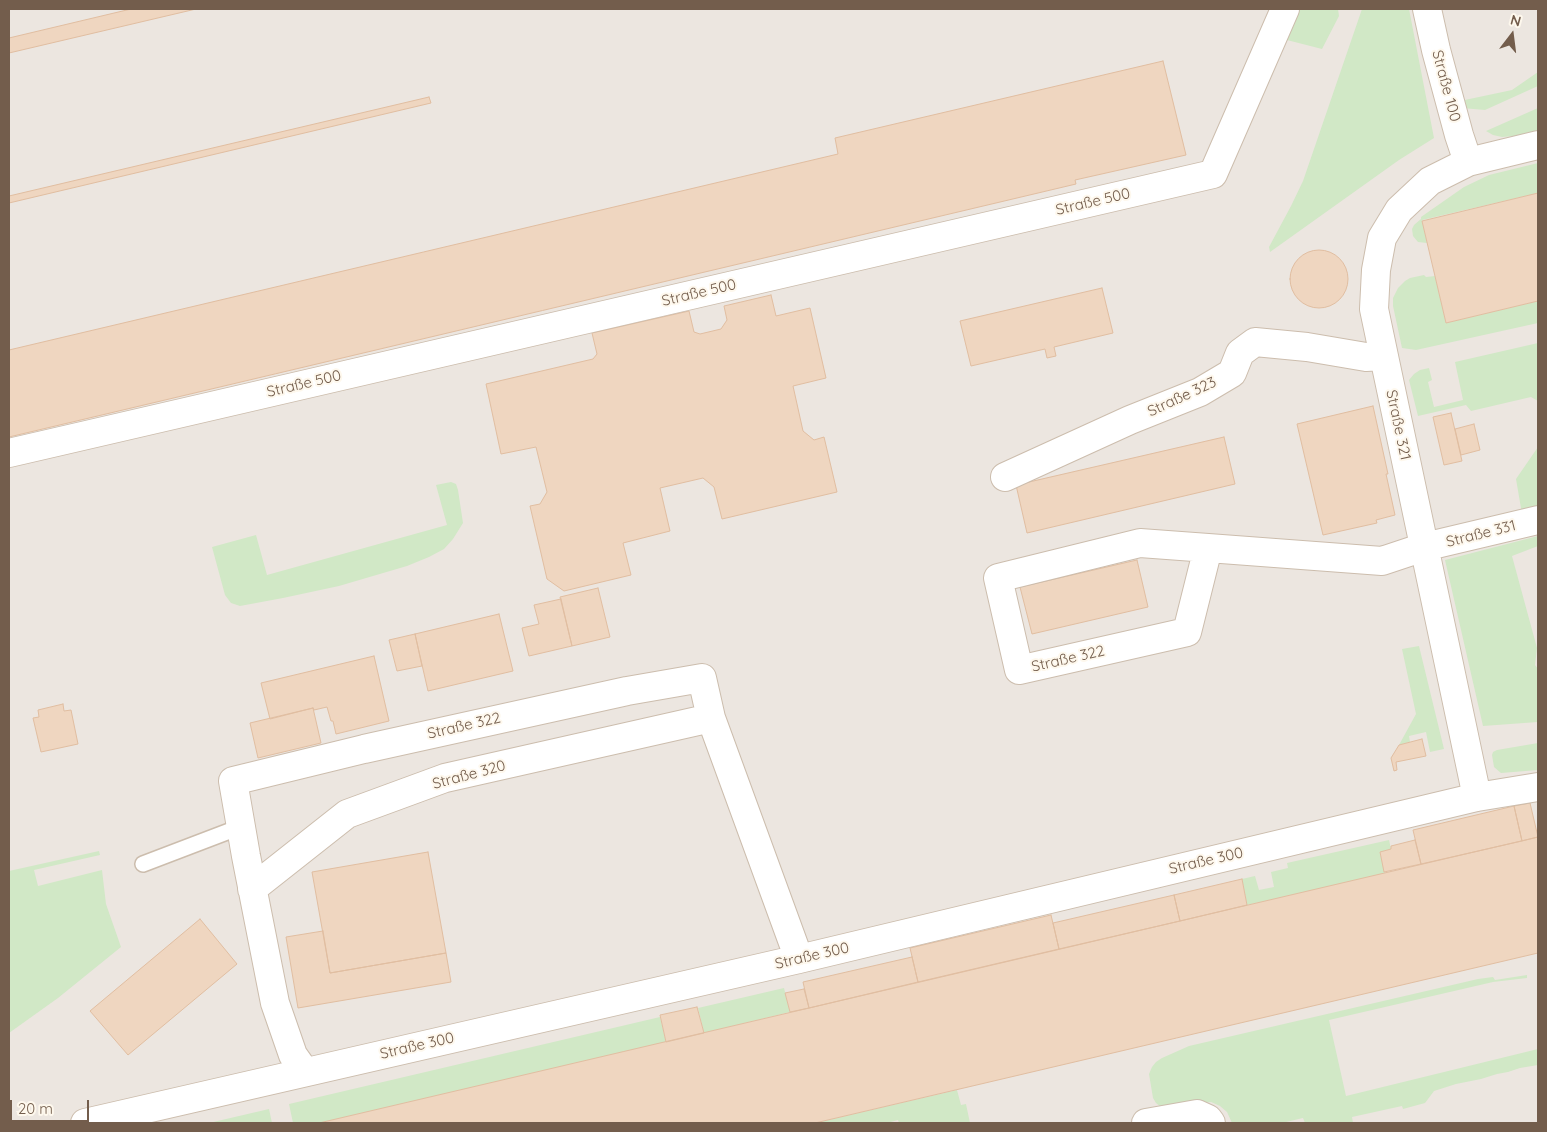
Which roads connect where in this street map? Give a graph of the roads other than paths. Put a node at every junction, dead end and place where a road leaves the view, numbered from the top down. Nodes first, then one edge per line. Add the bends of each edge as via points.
1 (1285, 9) edge
2 (1427, 9) edge
3 (1538, 145) edge
4 (1468, 162) junction
5 (1383, 356) junction
6 (9, 453) edge
7 (1005, 478) dead end
8 (1538, 520) edge
9 (1424, 547) junction
10 (1208, 548) junction
11 (711, 718) junction
12 (1538, 787) edge
13 (1477, 796) junction
14 (240, 827) junction
15 (143, 864) dead end
16 (252, 889) junction
17 (798, 959) junction
18 (306, 1072) junction
19 (85, 1123) edge
20 (1146, 1123) edge
21 (1211, 1123) edge

1 - 6 street, Straße 500 via 1213,174
2 - 4 street, Straße 100
3 - 4 street, Straße 321
4 - 5 street, Straße 321 via 1430,181 1398,210 1382,238 1374,309
5 - 7 street, Straße 323 via 1255,342 1240,354 1232,373 1200,392 1130,420
5 - 9 street, Straße 321
8 - 9 street, Straße 331
9 - 10 street, Straße 322 via 1382,561
9 - 13 street, Straße 321
10 - 10 street, Straße 322 via 1187,632 1019,670 998,578 1140,543
11 - 14 street, Straße 322 via 702,678 364,749 233,781
11 - 16 street, Straße 320 via 445,778 347,814
11 - 17 street, Straße 322
12 - 13 street, Straße 300
13 - 17 street, Straße 300
14 - 15 lane
14 - 16 street, Straße 322
16 - 18 street, Straße 322 via 275,1003 293,1055
17 - 18 street, Straße 300
18 - 19 street, Straße 300
20 - 21 street via 1197,1114

